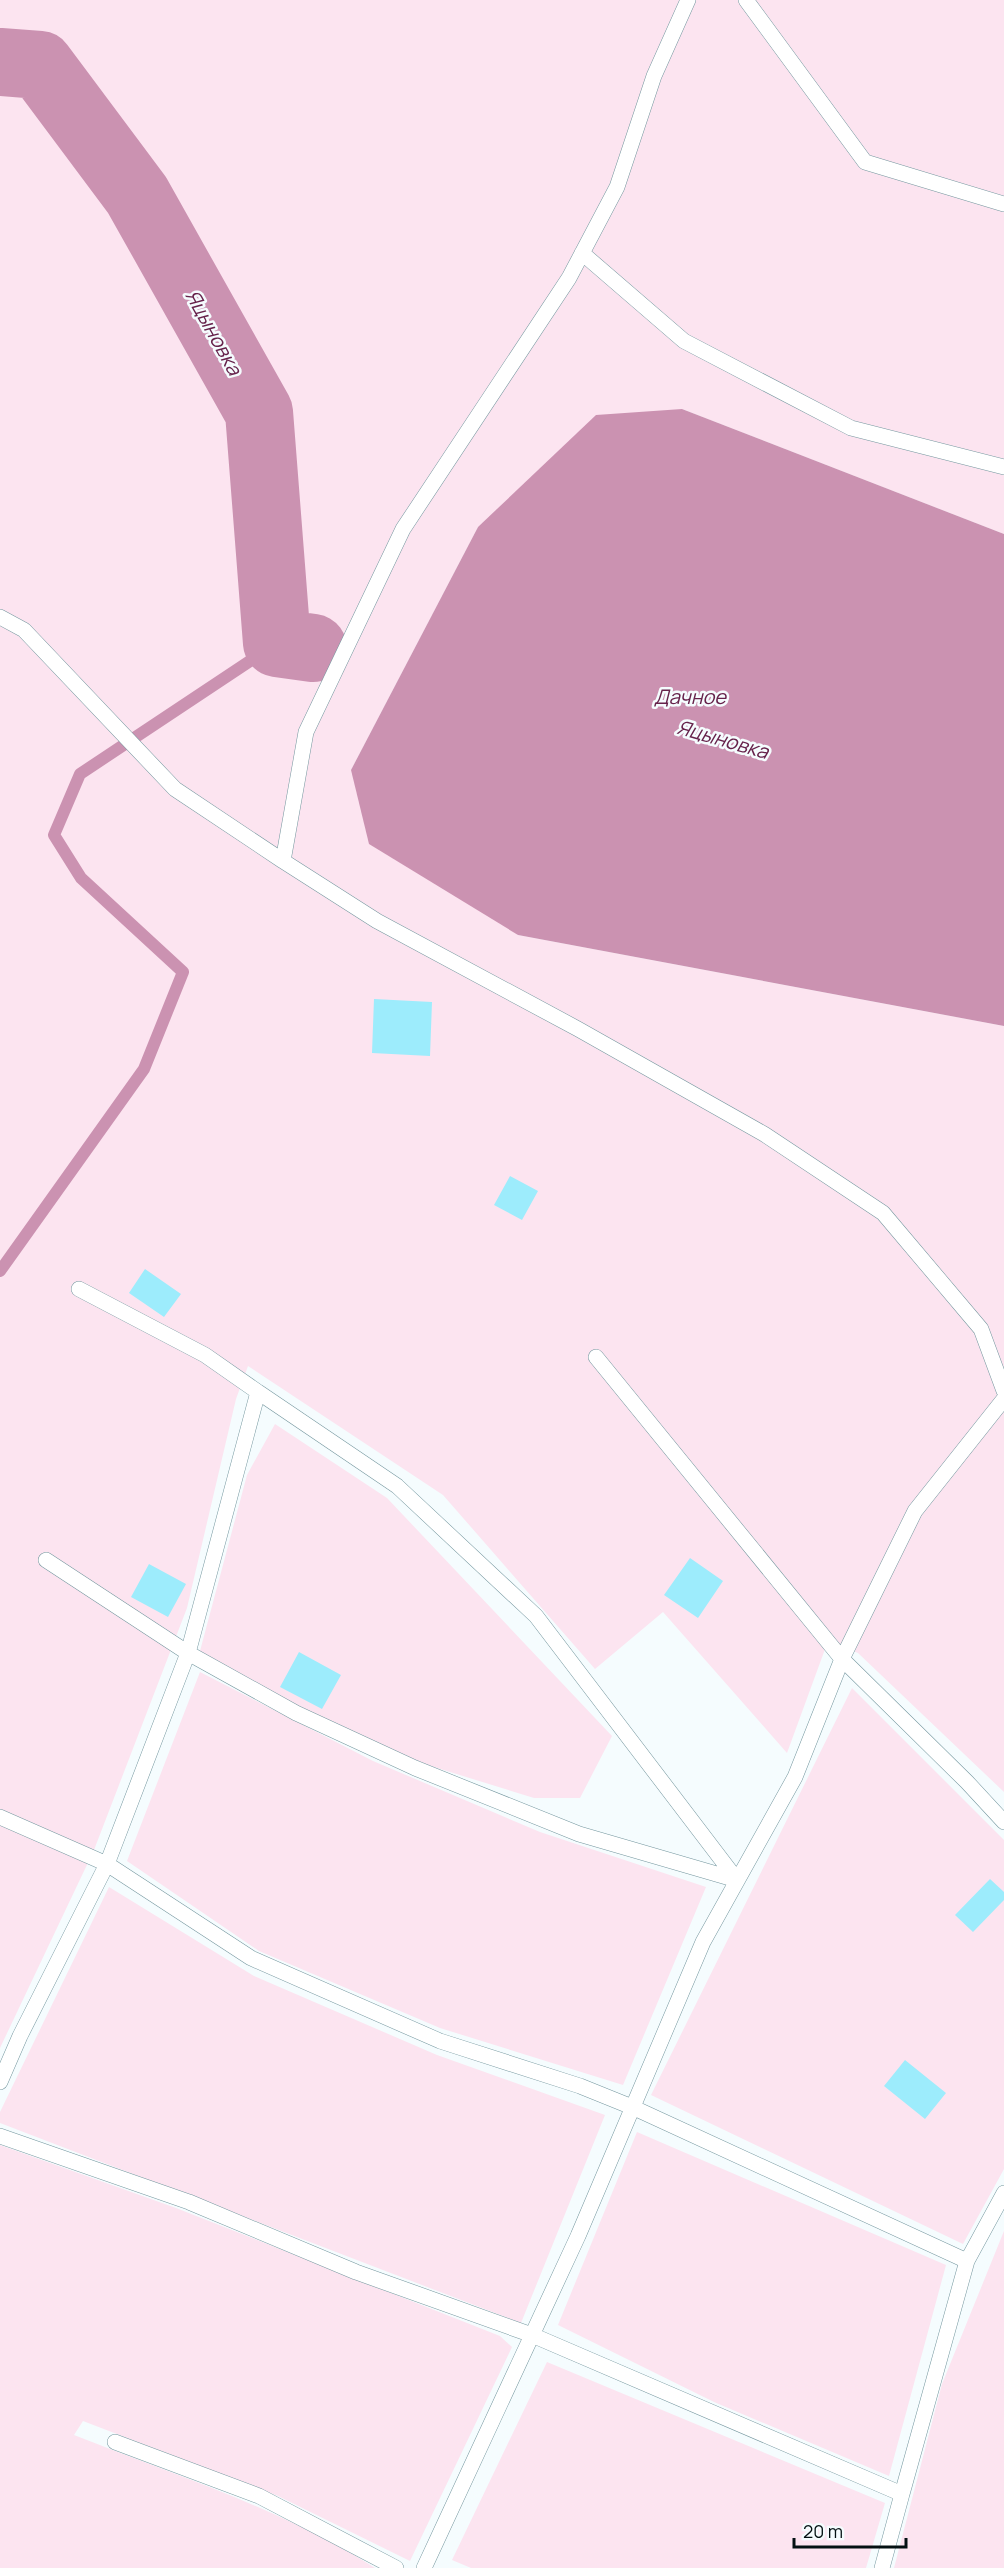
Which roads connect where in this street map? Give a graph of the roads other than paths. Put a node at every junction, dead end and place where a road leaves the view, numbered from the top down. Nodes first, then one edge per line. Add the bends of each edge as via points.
1 (688, 0) edge
2 (746, 0) edge
3 (1004, 204) edge
4 (582, 253) junction
5 (1004, 467) edge
6 (0, 617) edge
7 (283, 861) junction
8 (79, 1289) dead end
9 (596, 1357) dead end
10 (1004, 1391) edge
11 (258, 1392) junction
12 (1004, 1399) edge
13 (46, 1560) dead end
14 (188, 1653) junction
15 (842, 1659) junction
16 (0, 1817) edge
17 (1004, 1822) edge
18 (108, 1864) junction
19 (737, 1880) junction
20 (0, 2082) edge
21 (632, 2107) junction
22 (0, 2136) edge
23 (1004, 2193) edge
24 (967, 2261) junction
25 (532, 2335) junction
26 (116, 2442) dead end
27 (902, 2494) junction
28 (396, 2568) edge
29 (424, 2568) edge
30 (882, 2568) edge

1 - 4 lane via 654,76 617,187
2 - 3 lane via 864,162
4 - 5 lane via 684,341 851,428
4 - 7 lane via 403,529 306,732
6 - 7 lane via 24,630 176,789
7 - 10 lane via 377,921 764,1134 883,1213 981,1329
8 - 11 lane via 205,1355
9 - 15 lane
11 - 14 lane
11 - 19 lane via 397,1486 536,1616
12 - 15 lane via 915,1511
13 - 14 lane
14 - 18 lane
14 - 19 lane via 296,1713 415,1768 579,1833
15 - 17 lane
15 - 19 lane via 795,1776
16 - 18 lane
18 - 20 lane
18 - 21 lane via 251,1958 440,2042 580,2086
19 - 21 lane via 703,1942
21 - 24 lane
21 - 25 lane
22 - 25 lane via 189,2202 356,2272
23 - 24 lane
24 - 27 lane
25 - 27 lane
25 - 29 lane
26 - 28 lane via 259,2496
27 - 30 lane

